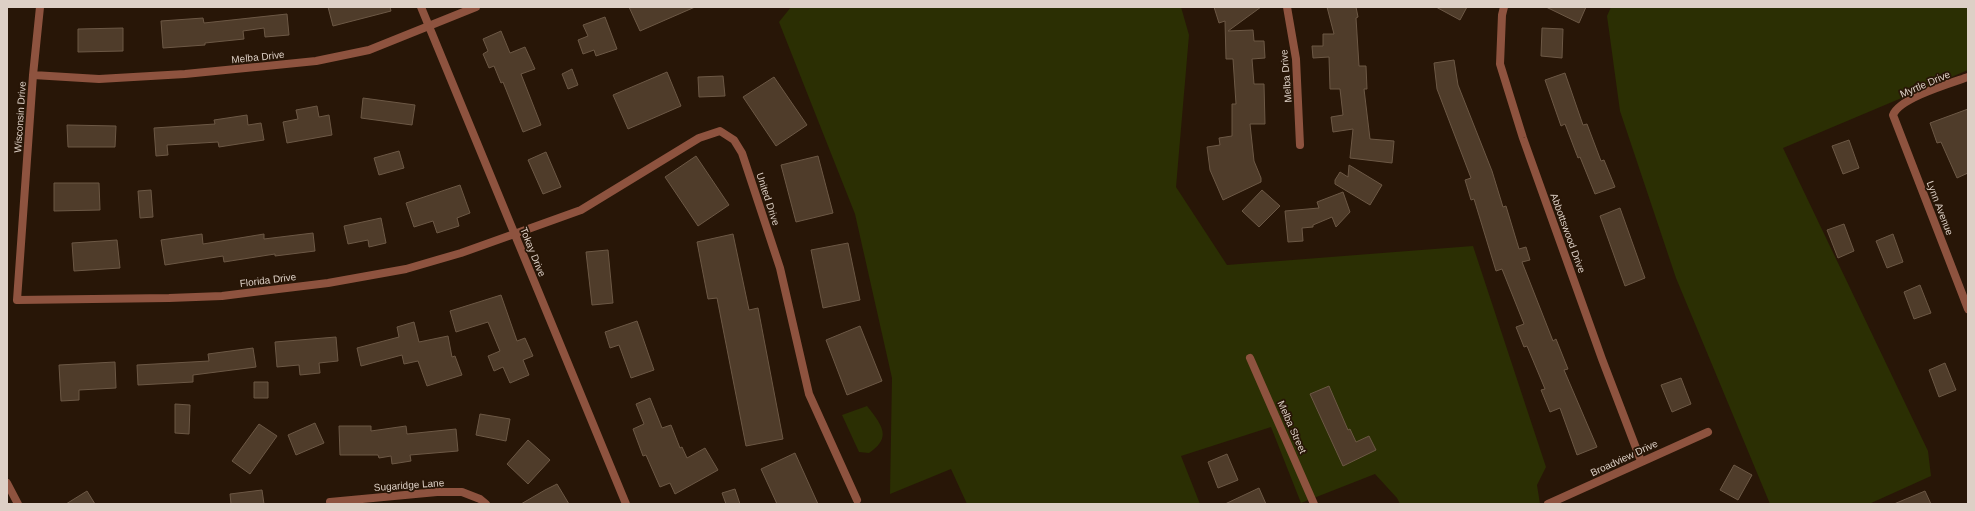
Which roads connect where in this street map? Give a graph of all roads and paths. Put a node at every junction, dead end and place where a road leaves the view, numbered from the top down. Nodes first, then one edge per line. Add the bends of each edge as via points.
1 (40, 7) edge
2 (421, 7) edge
3 (476, 7) edge
4 (1287, 7) edge
5 (1504, 7) edge
6 (429, 26) junction
7 (33, 75) junction
8 (1968, 77) edge
9 (1893, 115) joint
10 (1300, 145) dead end
11 (514, 234) junction
12 (17, 300) joint
13 (1968, 309) edge
14 (1250, 358) dead end
15 (1708, 432) dead end
16 (1641, 461) junction
17 (7, 483) edge
18 (857, 500) dead end
19 (330, 502) dead end
20 (18, 504) edge
21 (486, 504) edge
22 (626, 504) edge
23 (1314, 504) edge
24 (1548, 504) edge

1 - 7 street, Wisconsin Drive
2 - 6 street, Tokay Drive
3 - 6 street, Melba Drive
4 - 10 street, Melba Drive via 1296,59
5 - 16 street, Abbottswood Drive via 1500,64 1502,72 1522,138
6 - 7 street, Melba Drive via 369,50 316,61 185,74 99,79
6 - 11 street, Tokay Drive
7 - 12 street, Wisconsin Drive
8 - 9 street, Myrtle Drive via 1908,100
9 - 13 street, Lynn Avenue
11 - 12 street, Florida Drive via 406,269 328,283 200,297
11 - 18 street, United Drive via 581,210 699,138 720,131 734,140 742,153 780,268 809,394
11 - 22 street, Tokay Drive
14 - 23 street, Melba Street
15 - 16 street, Broadview Drive
16 - 24 street, Broadview Drive
17 - 20 street
19 - 21 street, Sugaridge Lane via 462,492

